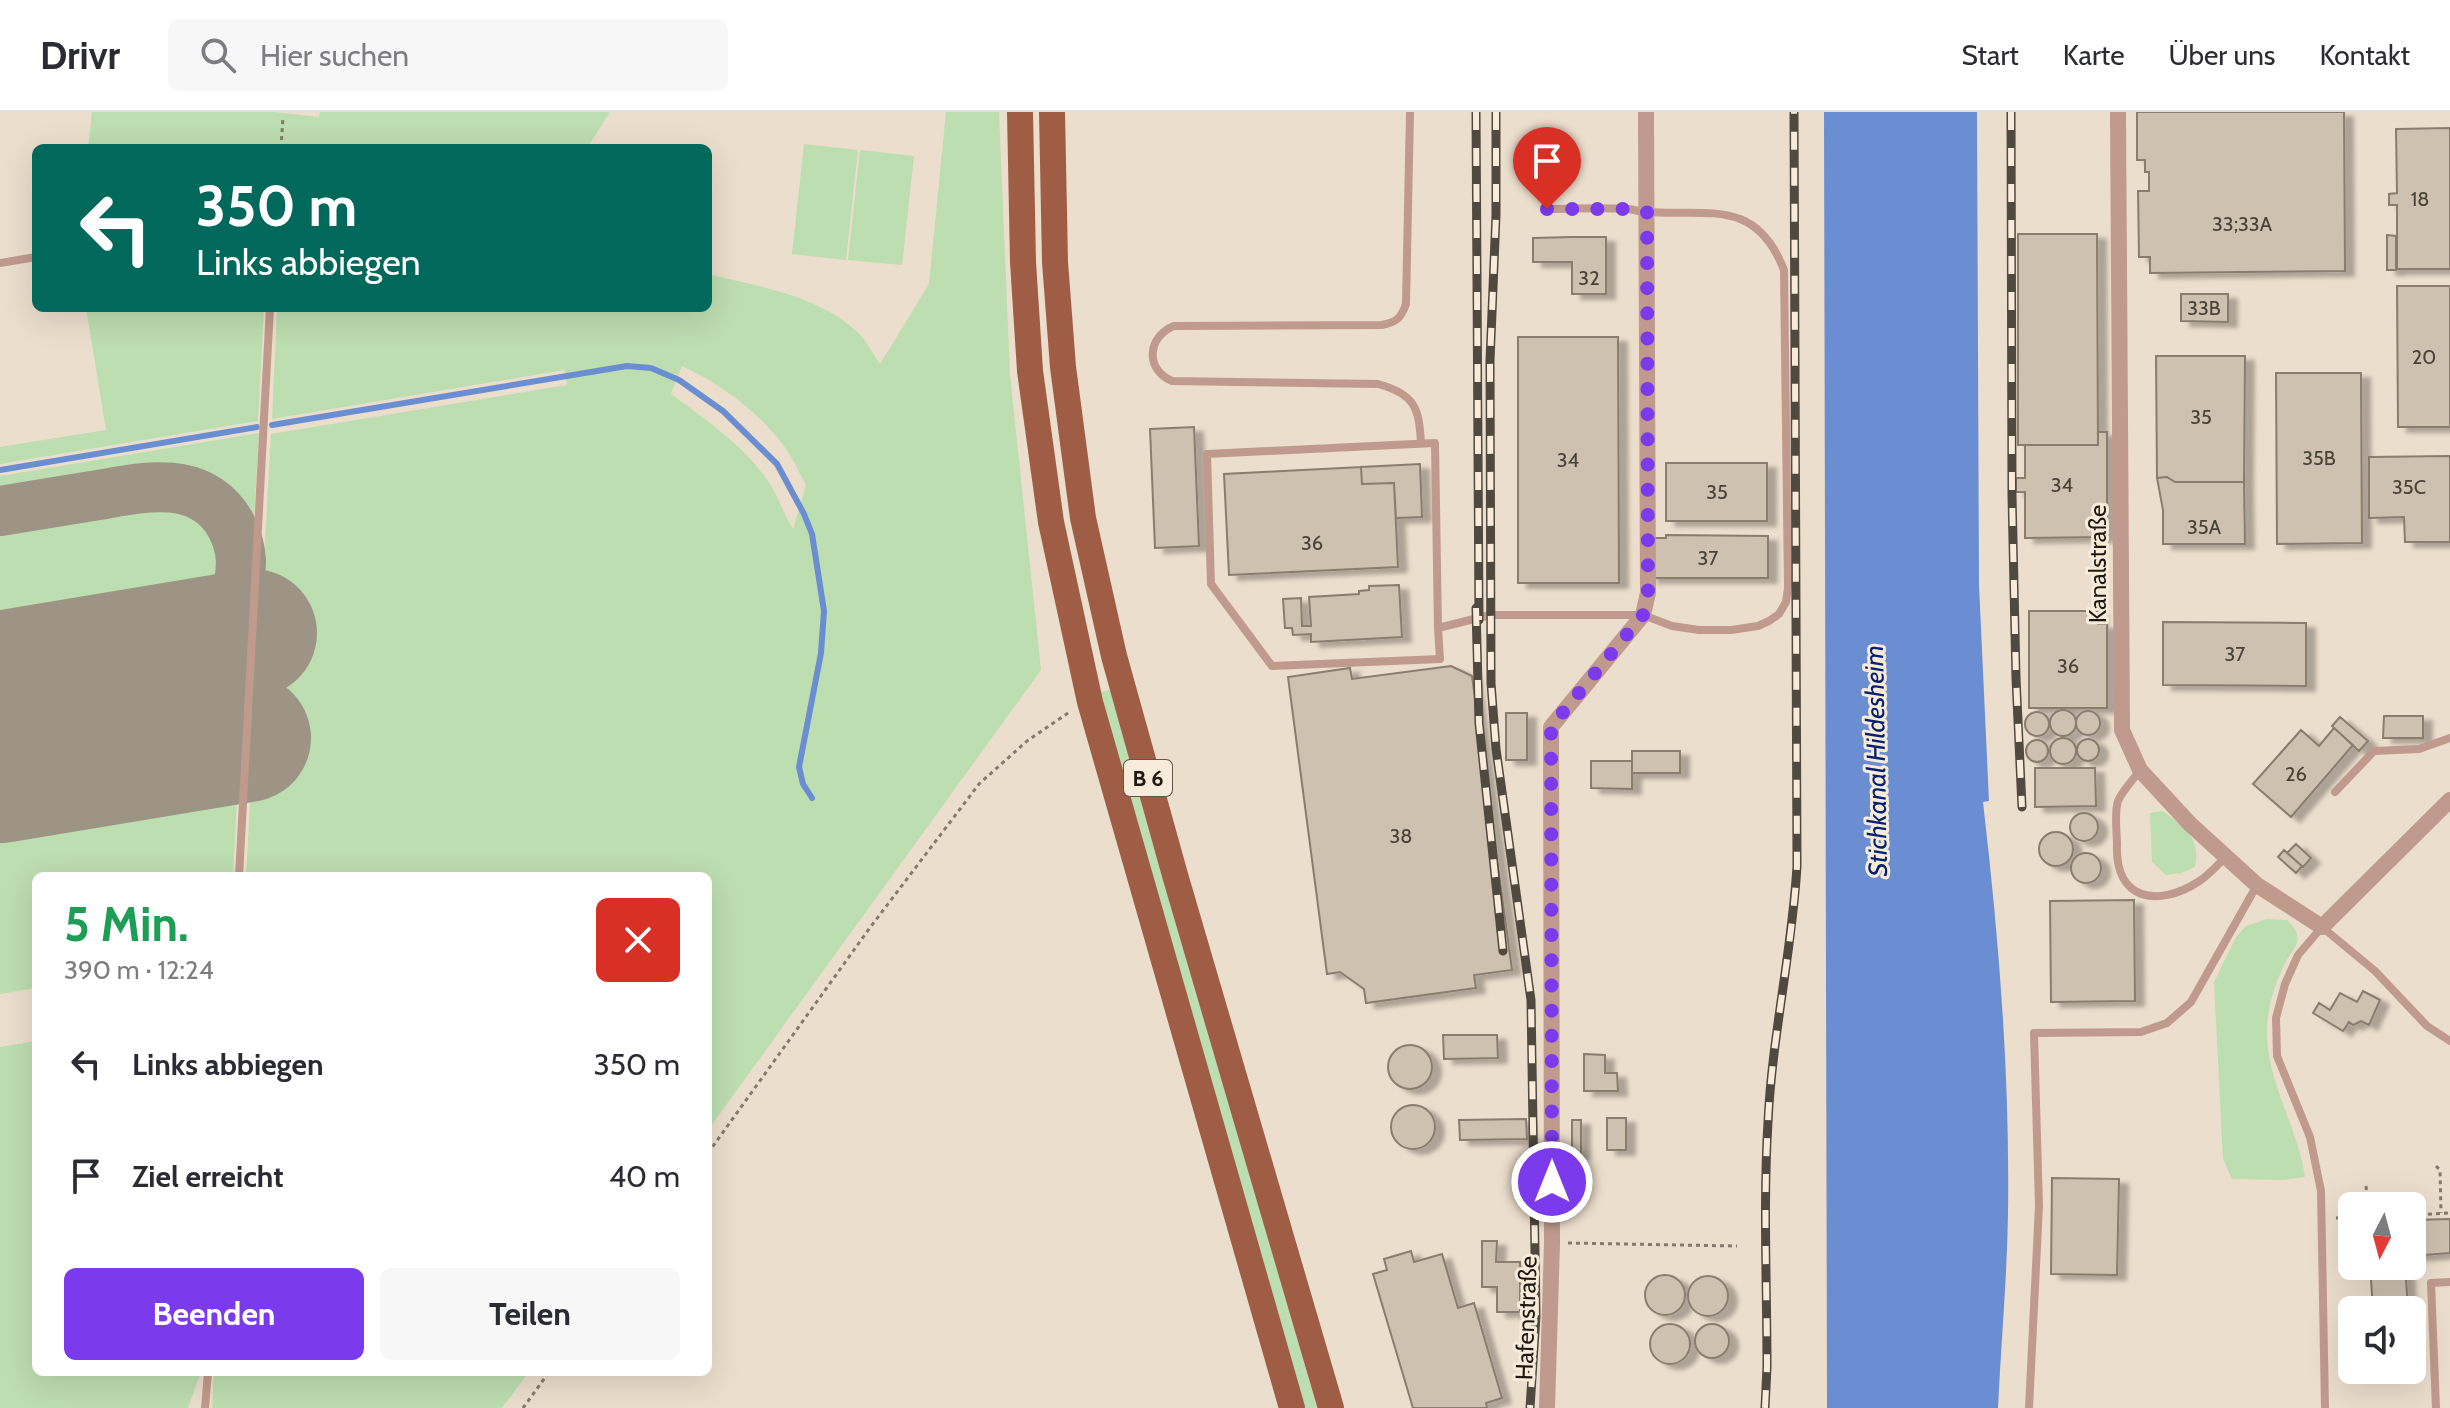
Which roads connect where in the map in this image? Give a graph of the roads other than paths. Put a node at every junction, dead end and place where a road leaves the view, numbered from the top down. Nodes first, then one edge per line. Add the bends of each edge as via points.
1 (1020, 112) edge
2 (1052, 112) edge
3 (1410, 112) edge
4 (1646, 112) edge
5 (2118, 112) edge
6 (1547, 209) dead end
7 (1647, 212) junction
8 (32, 258) edge
9 (0, 263) edge
10 (270, 312) edge
11 (1421, 443) junction
12 (1643, 615) junction
13 (1438, 628) junction
14 (2450, 738) edge
15 (2140, 770) junction
16 (2335, 792) dead end
17 (2450, 800) edge
18 (2226, 857) junction
19 (239, 872) edge
20 (2257, 885) junction
21 (2322, 927) junction
22 (2450, 1041) edge
23 (2450, 1282) edge
24 (208, 1376) edge
25 (205, 1408) edge
26 (1292, 1408) edge
27 (1331, 1408) edge
28 (1547, 1408) edge
29 (2029, 1408) edge
30 (2325, 1408) edge
31 (2436, 1408) edge

1 - 26 main road, B 6 via 1030,371 1051,522 1090,702
2 - 27 main road, B 6 via 1055,262 1083,518 1114,656 1175,875
3 - 11 lane via 1406,304 1395,323 1174,326 1158,336 1152,353 1158,371 1172,381 1393,388 1414,405
4 - 7 street
5 - 15 street, Kanalstraße via 2122,730
6 - 7 lane
7 - 12 street via 1648,593
7 - 12 lane via 1703,211 1745,221 1764,235 1784,270 1788,588 1779,614 1758,626 1699,630
8 - 9 lane
10 - 19 lane
11 - 13 lane via 1435,443
11 - 13 lane via 1207,454 1211,584 1272,666 1440,659
12 - 13 lane via 1490,615
12 - 28 street, Hafenstraße via 1551,727 1552,1243
14 - 16 lane via 2419,749 2374,751
15 - 18 street, Kanalstraße
15 - 18 lane via 2118,802 2117,854 2120,875 2129,887 2146,896 2169,896 2199,882
17 - 21 street
18 - 20 street, Kanalstraße
20 - 21 street, Kanalstraße
20 - 29 lane via 2191,1002 2167,1023 2141,1032 2034,1033 2039,1206
21 - 22 lane via 2375,971 2427,1026
21 - 30 lane via 2298,955 2276,1018 2277,1056 2310,1137 2321,1191
23 - 31 lane via 2431,1283
24 - 25 lane

